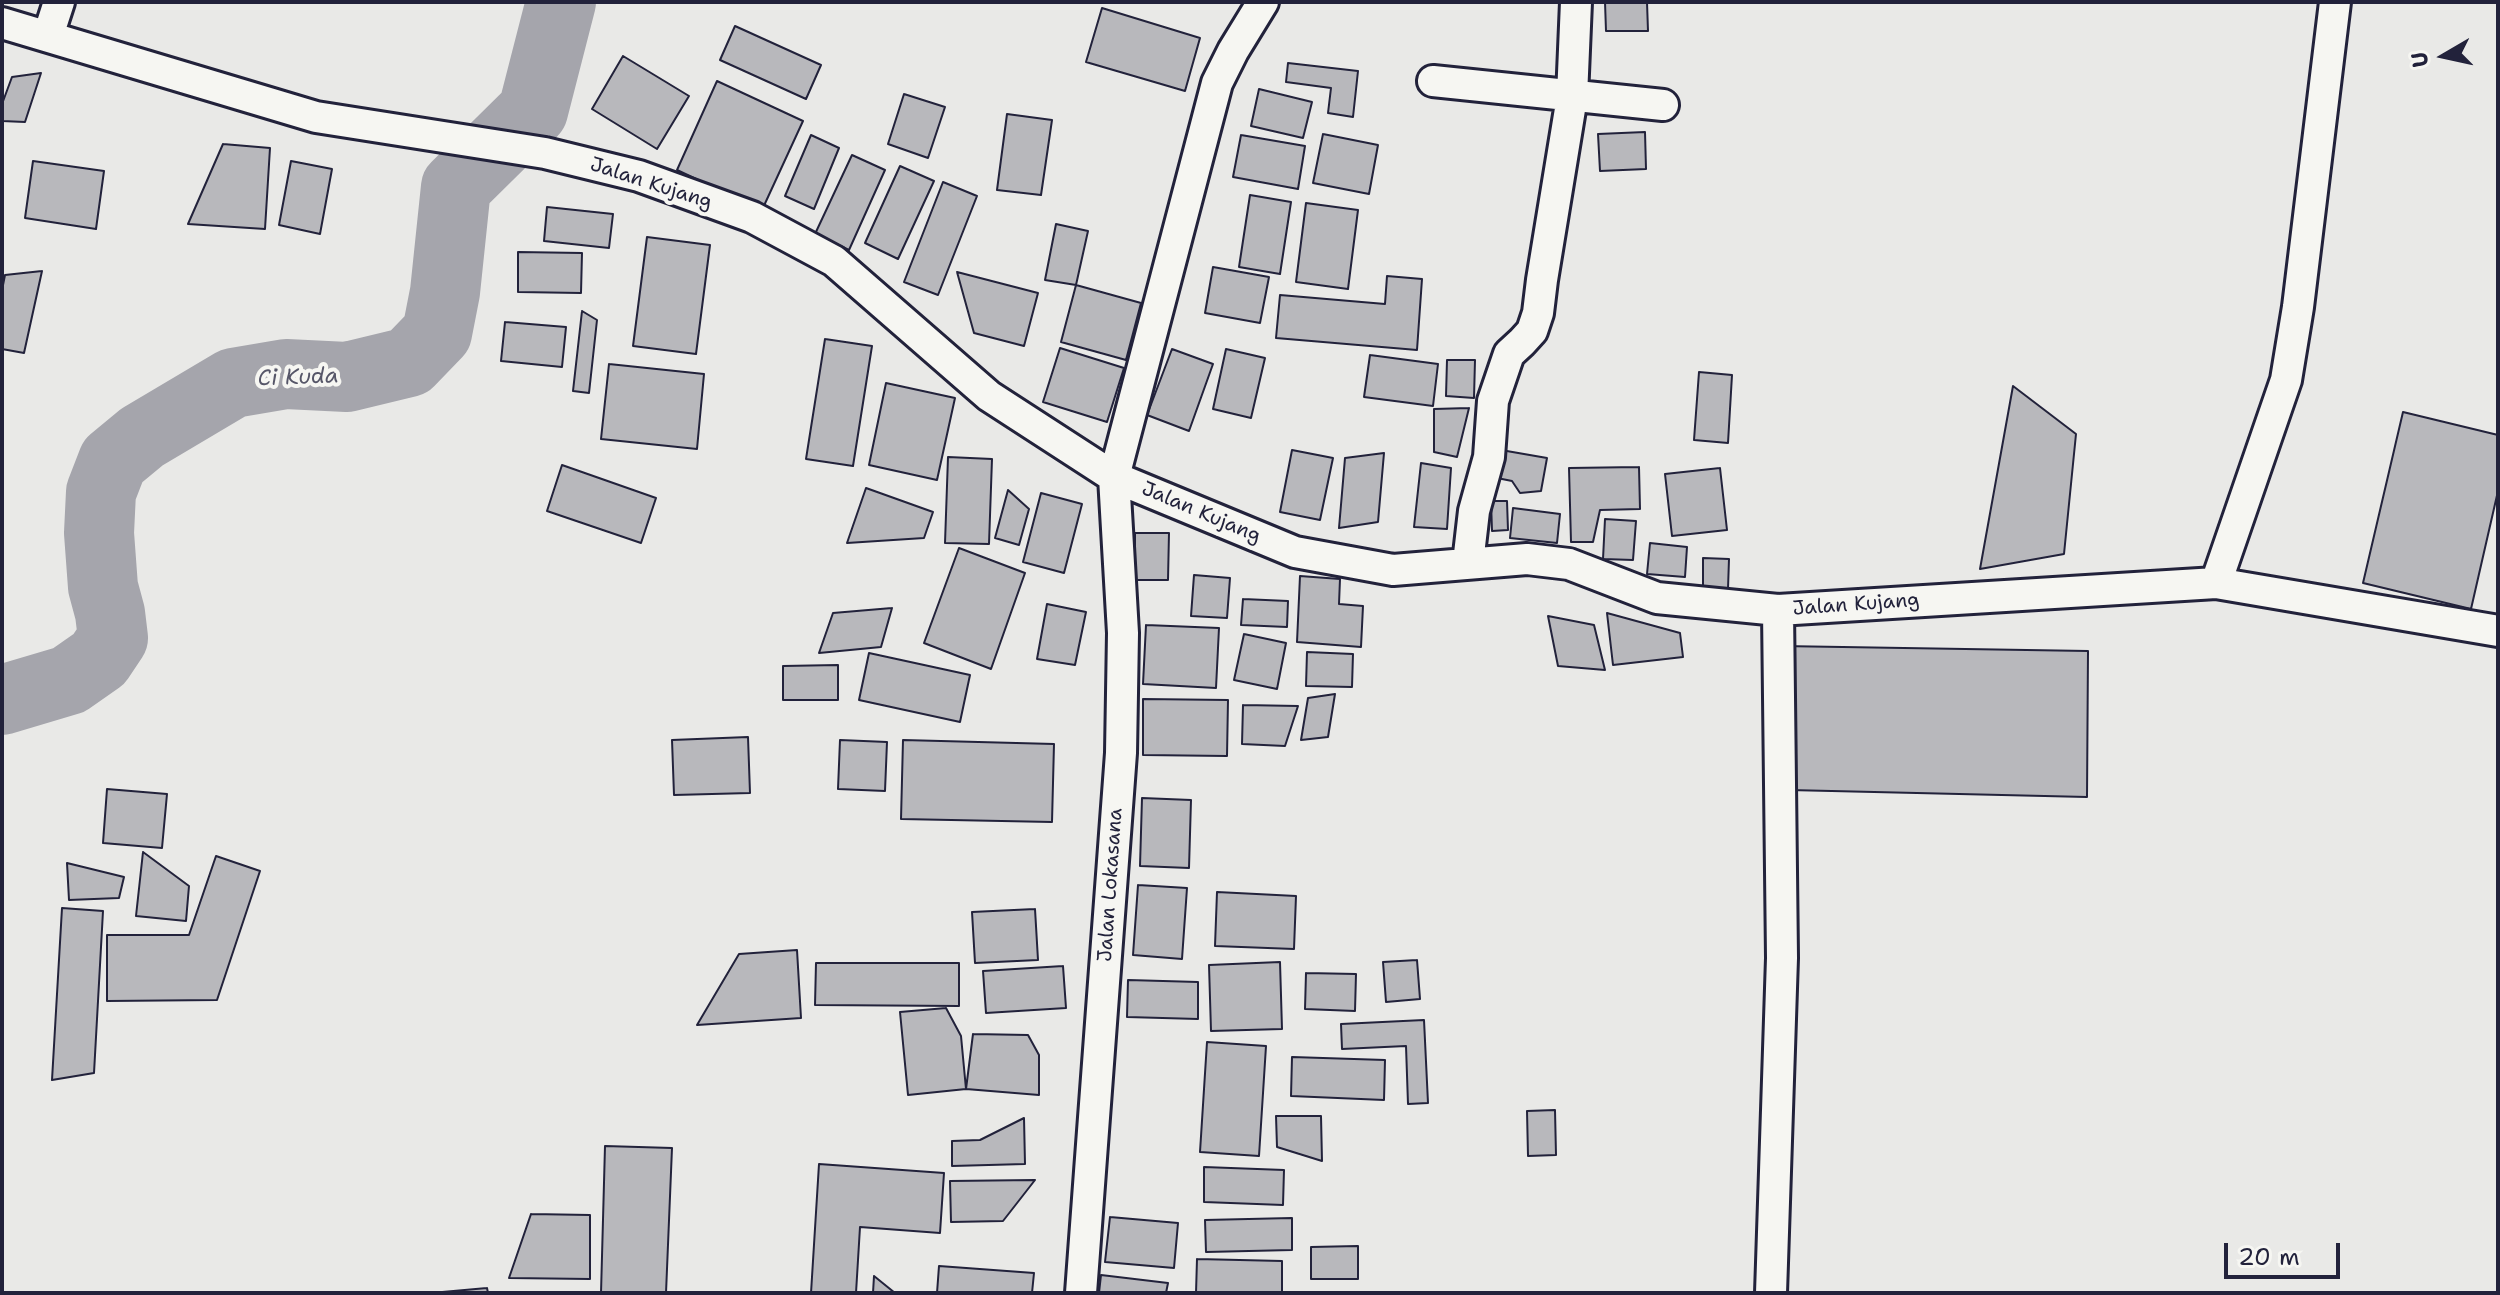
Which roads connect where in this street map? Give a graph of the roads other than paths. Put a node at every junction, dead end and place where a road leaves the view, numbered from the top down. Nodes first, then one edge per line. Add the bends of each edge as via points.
1 (59, 2) edge
2 (1263, 2) edge
3 (1576, 2) edge
4 (2335, 2) edge
5 (2, 23) edge
6 (48, 36) junction
7 (1433, 81) dead end
8 (1572, 97) junction
9 (1663, 105) dead end
10 (1114, 477) junction
11 (1468, 563) junction
12 (2216, 583) junction
13 (1778, 610) junction
14 (2498, 631) edge
15 (1081, 1293) edge
16 (1771, 1293) edge

1 - 6 street
2 - 10 street, Jalan Lokasana via 1217,83
3 - 8 street
4 - 12 street via 2286,380
5 - 6 street, Jalan Kujang
6 - 10 street, Jalan Kujang via 316,117 545,153 639,176 752,217 834,261 989,396
7 - 8 street
8 - 9 street
8 - 11 street via 1538,313 1532,331 1509,354 1493,401 1489,457 1474,511
10 - 11 street, Jalan Kujang via 1295,552 1393,570
10 - 15 street, Jalan Lokasana via 1123,633 1121,753
11 - 13 street, Jalan Kujang via 1527,559 1569,564 1657,598
12 - 13 street, Jalan Kujang
12 - 14 street, Jalan Kujang
13 - 16 street via 1782,958

